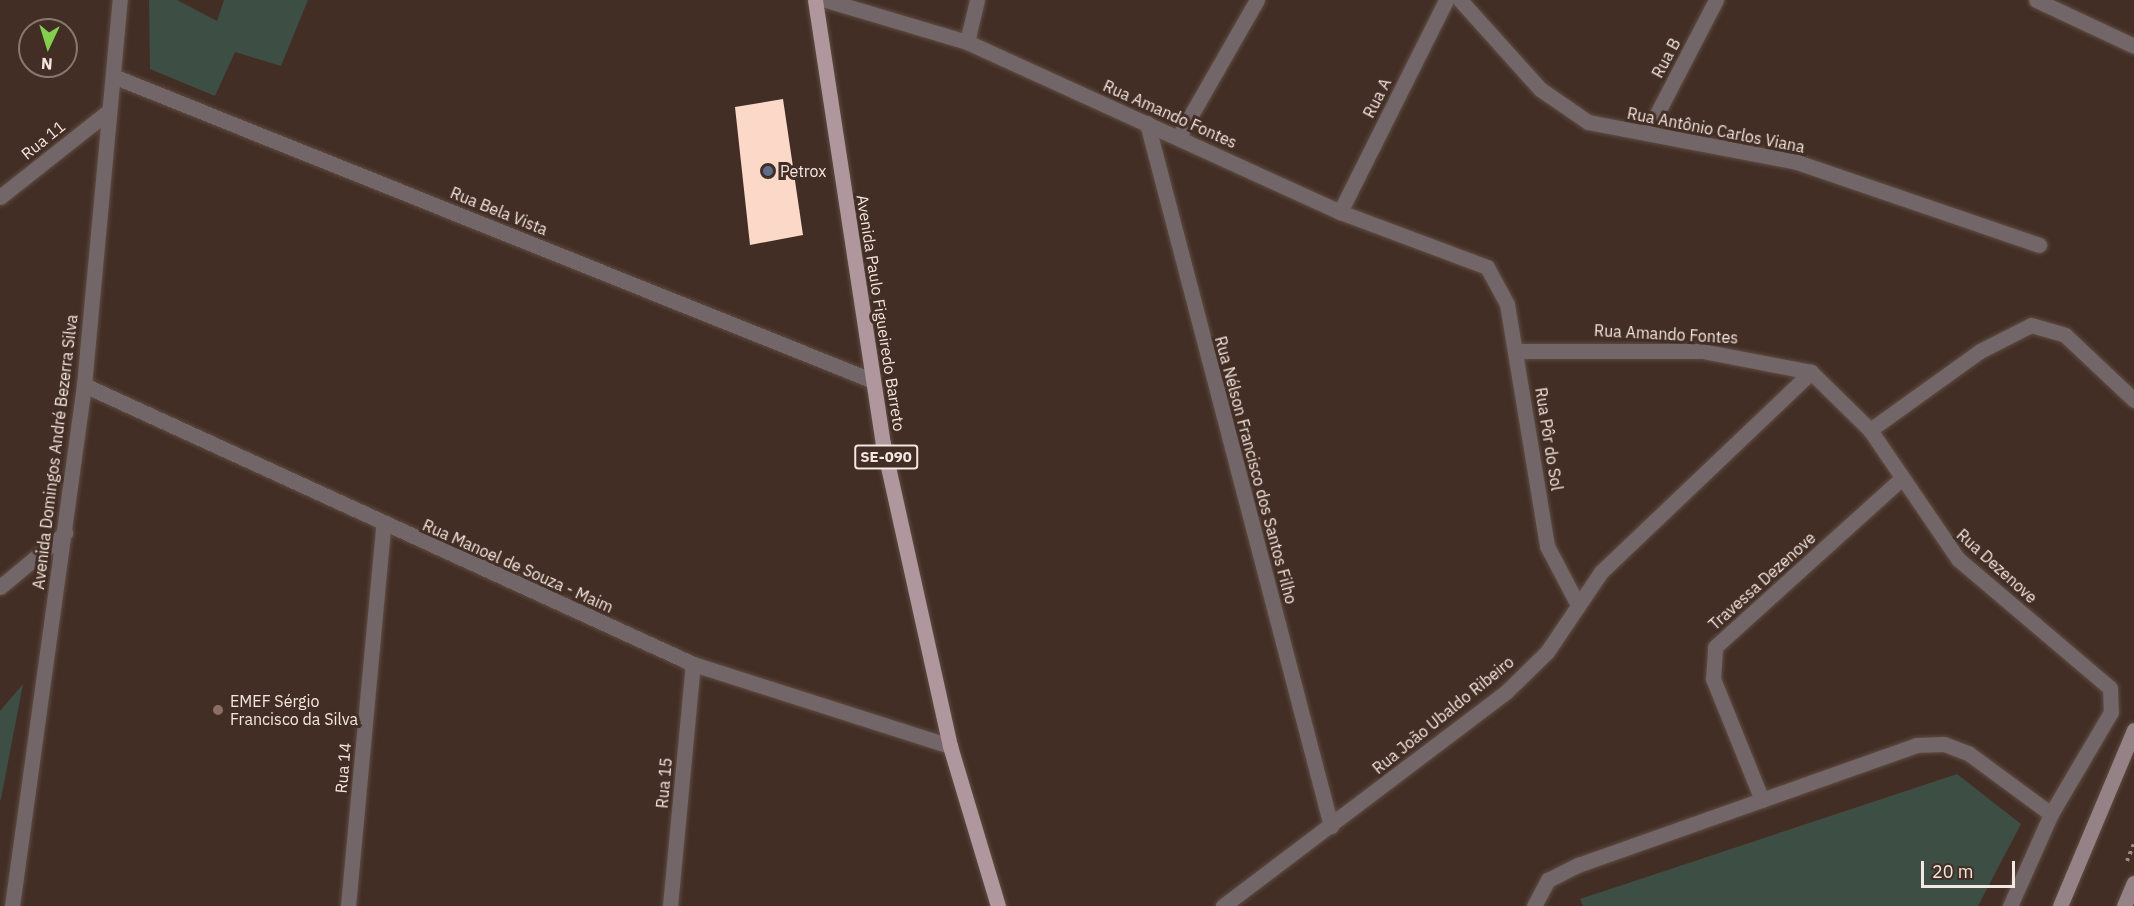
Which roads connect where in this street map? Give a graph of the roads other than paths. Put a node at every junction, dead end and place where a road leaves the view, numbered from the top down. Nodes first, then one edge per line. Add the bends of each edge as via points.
1 (120, 0) edge
2 (816, 0) edge
3 (826, 0) edge
4 (977, 0) edge
5 (1257, 0) edge
6 (1446, 0) edge
7 (1460, 0) edge
8 (1716, 0) edge
9 (2036, 0) edge
10 (967, 42) junction
11 (2134, 46) edge
12 (112, 76) junction
13 (109, 111) junction
14 (1147, 123) junction
15 (1647, 133) junction
16 (1179, 136) junction
17 (0, 197) edge
18 (1340, 212) junction
19 (2039, 245) dead end
20 (1495, 273) joint
21 (1516, 351) junction
22 (1811, 372) junction
23 (871, 380) junction
24 (84, 385) junction
25 (2134, 400) edge
26 (1870, 430) junction
27 (1900, 480) junction
28 (383, 526) junction
29 (65, 534) junction
30 (0, 587) edge
31 (1578, 605) junction
32 (693, 664) junction
33 (2134, 730) edge
34 (950, 746) junction
35 (1762, 800) junction
36 (2051, 814) junction
37 (1331, 826) junction
38 (2134, 882) edge
39 (12, 906) edge
40 (348, 906) edge
41 (670, 906) edge
42 (998, 906) edge
43 (1223, 906) edge
44 (1534, 906) edge
45 (2010, 906) edge
46 (2060, 906) edge
47 (2124, 906) edge

1 - 12 street, Avenida Domingos André Bezerra Silva
2 - 23 main road, Avenida Paulo Figueiredo Barreto / SE-090
3 - 10 street, Rua Amando Fontes
4 - 10 street
5 - 16 street
6 - 18 street, Rua A
7 - 15 street, Rua Antônio Carlos Viana via 1554,101 1588,122
8 - 15 street, Rua B
9 - 11 street
10 - 14 street, Rua Amando Fontes
12 - 13 street, Avenida Domingos André Bezerra Silva
12 - 23 street, Rua Bela Vista
13 - 17 street, Rua 11
13 - 24 street, Avenida Domingos André Bezerra Silva
14 - 16 street, Rua Amando Fontes
14 - 37 street, Rua Nélson Francisco dos Santos Filho
15 - 19 street, Rua Antônio Carlos Viana via 1797,162
16 - 18 street, Rua Amando Fontes
18 - 20 street, Rua Amando Fontes
20 - 21 street, Rua Pôr do Sol
21 - 22 street, Rua Amando Fontes via 1702,351
21 - 31 street, Rua Pôr do Sol via 1547,546
22 - 26 street, Rua Dezenove
22 - 31 street, Rua João Ubaldo Ribeiro via 1601,572
23 - 34 main road, Avenida Paulo Figueiredo Barreto / SE-090
24 - 28 street, Rua Manoel de Souza - Maim
24 - 29 street, Avenida Domingos André Bezerra Silva
25 - 26 street via 2066,335 2031,325 1980,351
26 - 27 street, Rua Dezenove
27 - 35 street, Travessa Dezenove via 1715,647 1713,679
27 - 36 street, Rua Dezenove via 1958,559 2110,688 2111,712
28 - 32 street, Rua Manoel de Souza - Maim
28 - 40 street, Rua 14
29 - 30 street
29 - 39 street, Avenida Domingos André Bezerra Silva
31 - 37 street, Rua João Ubaldo Ribeiro via 1546,652 1506,692
32 - 34 street, Rua Manoel de Souza - Maim
32 - 41 street, Rua 15
33 - 46 main road
34 - 42 main road, Avenida Paulo Figueiredo Barreto / SE-090
35 - 36 street via 1916,745 1944,744 1968,753
35 - 44 street via 1578,865 1548,880
36 - 45 street
37 - 43 street, Rua João Ubaldo Ribeiro
38 - 47 main road

